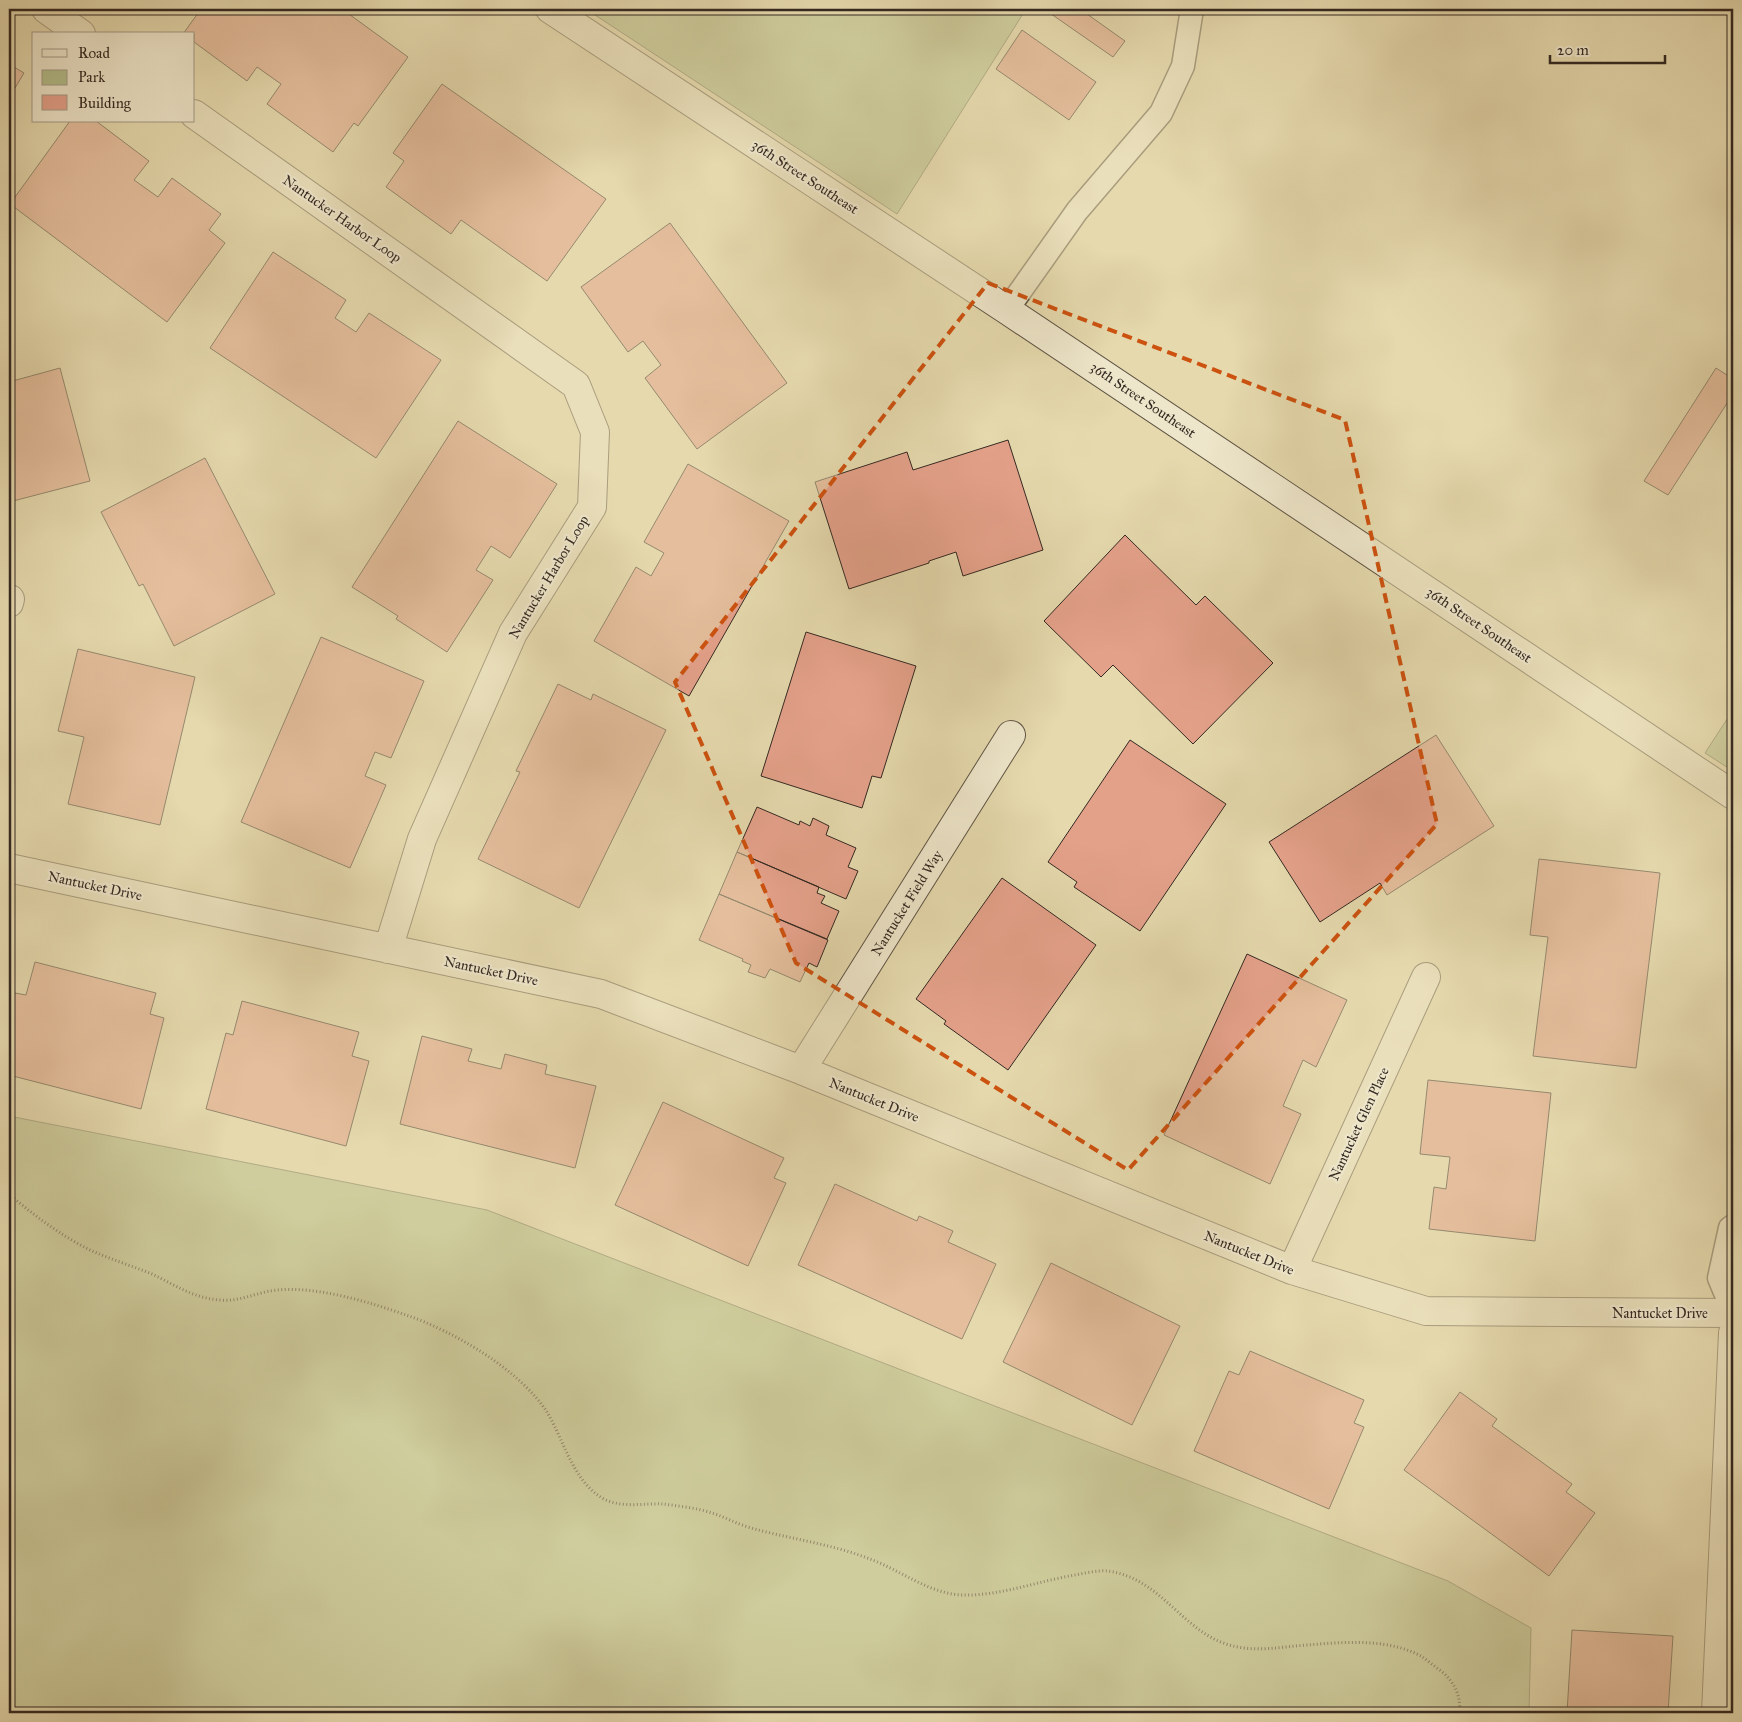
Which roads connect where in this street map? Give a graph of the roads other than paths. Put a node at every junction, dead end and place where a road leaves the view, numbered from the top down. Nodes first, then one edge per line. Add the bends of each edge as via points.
1 (46, 9) edge
2 (550, 9) edge
3 (1192, 9) edge
4 (78, 32) edge
5 (195, 115) edge
6 (1007, 310) junction
7 (1011, 735) dead end
8 (1733, 795) edge
9 (9, 868) edge
10 (388, 949) junction
11 (1426, 978) dead end
12 (801, 1070) junction
13 (1733, 1226) edge
14 (1292, 1270) junction
15 (1733, 1312) edge
16 (1733, 1333) edge
17 (1716, 1713) edge

1 - 4 street
2 - 6 street, 36th Street Southeast
3 - 6 lane via 1183,66 1161,113 1077,212
5 - 10 street, Nantucker Harbor Loop via 576,385 594,432 592,506 513,633 422,839
6 - 8 street, 36th Street Southeast
7 - 12 street, Nantucket Field Way
9 - 10 street, Nantucket Drive
10 - 12 street, Nantucket Drive via 601,994
11 - 14 street, Nantucket Glen Place
12 - 14 street, Nantucket Drive
13 - 15 lane via 1719,1278
14 - 15 street, Nantucket Drive via 1426,1311
16 - 17 street

